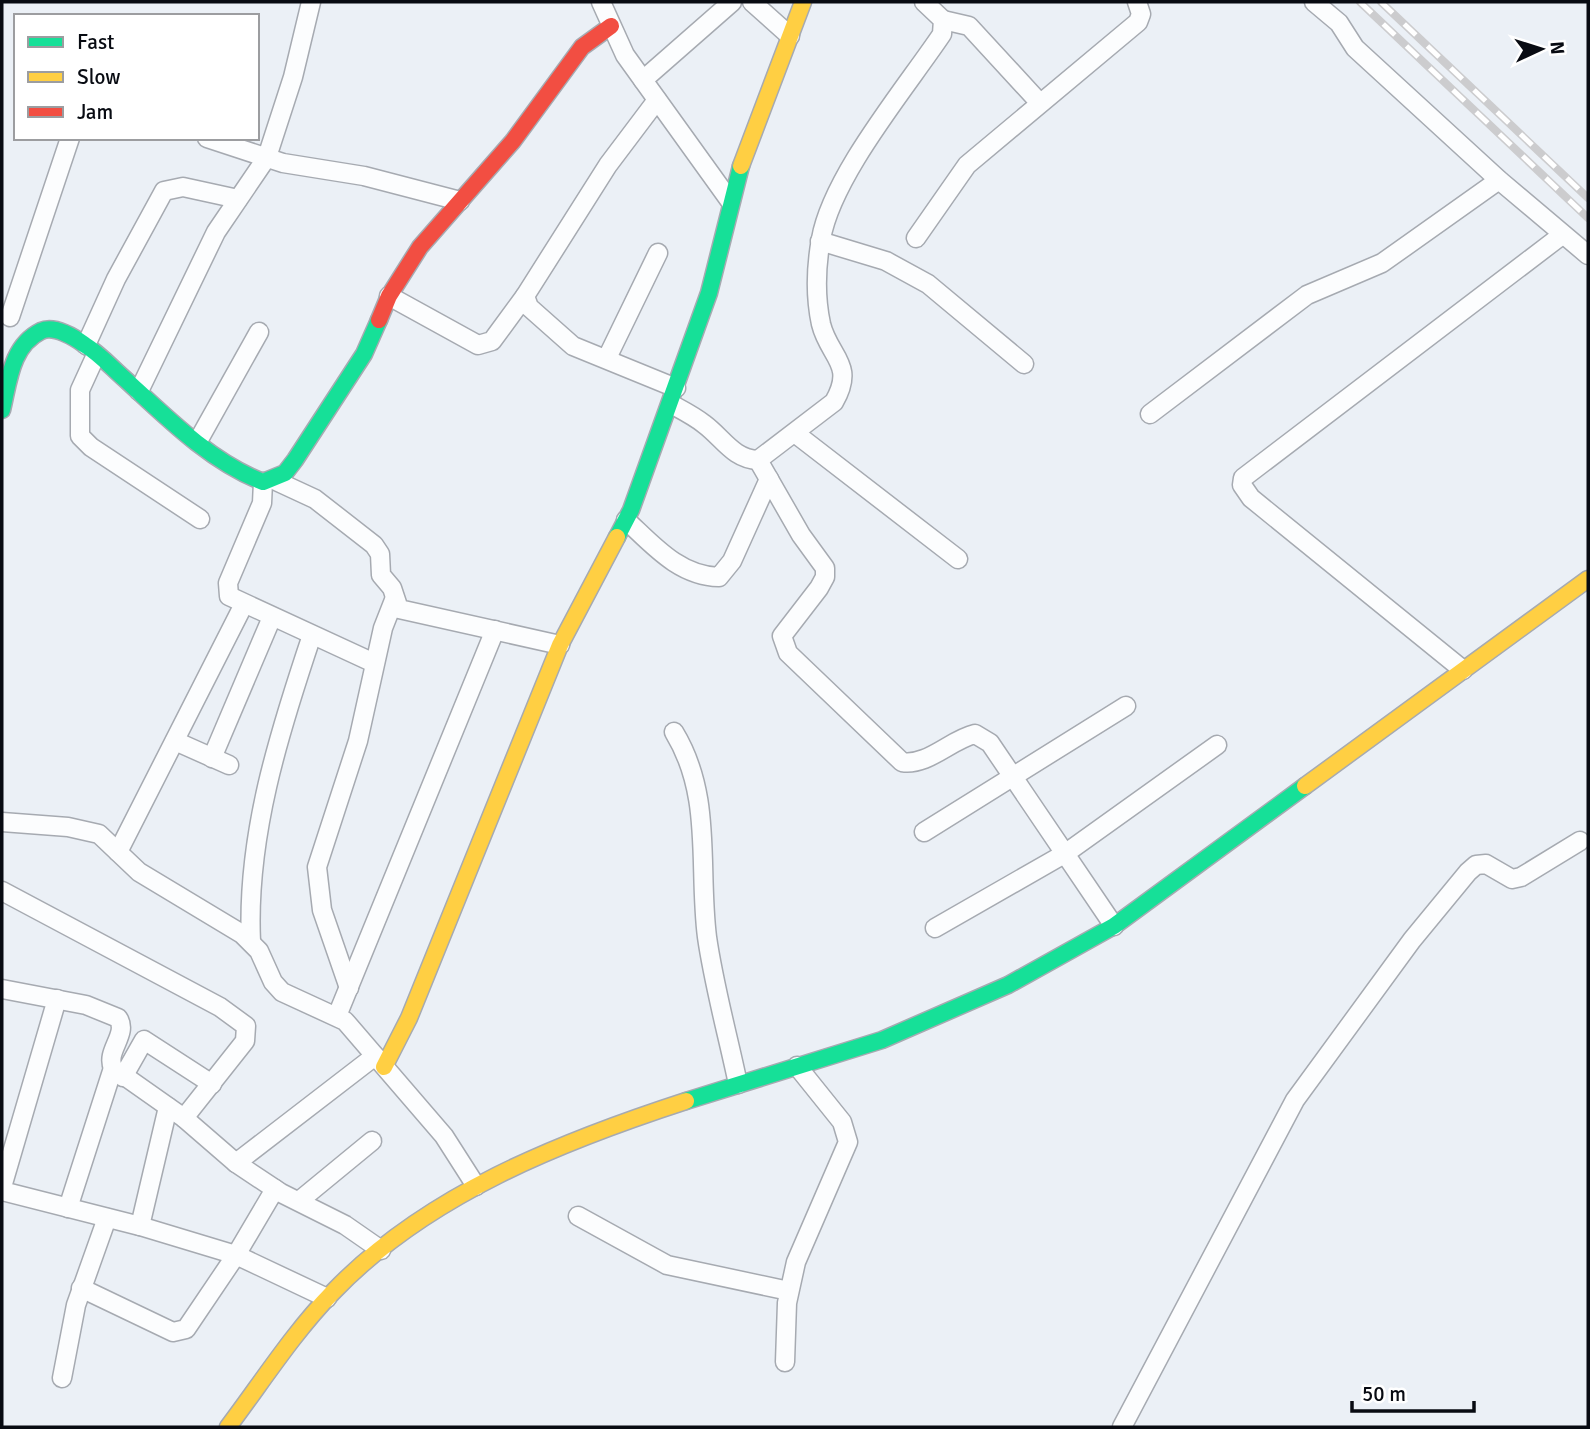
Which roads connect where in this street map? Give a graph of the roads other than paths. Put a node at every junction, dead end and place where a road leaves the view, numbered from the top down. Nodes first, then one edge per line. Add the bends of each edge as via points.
1 (310, 2) edge
2 (601, 2) edge
3 (732, 2) edge
4 (752, 2) edge
5 (803, 2) edge
6 (924, 2) edge
7 (1137, 2) edge
8 (1314, 2) edge
9 (943, 20) junction
10 (611, 26) junction
11 (790, 36) junction
12 (643, 79) junction
13 (657, 100) junction
14 (1039, 102) junction
15 (69, 140) edge
16 (213, 140) edge
17 (267, 157) junction
18 (1499, 180) junction
19 (238, 199) junction
20 (460, 201) junction
21 (730, 201) junction
22 (1562, 235) junction
23 (916, 238) dead end
24 (820, 241) junction
25 (658, 253) dead end
26 (1588, 255) edge
27 (389, 296) junction
28 (525, 296) junction
29 (6, 316) edge
30 (43, 330) junction
31 (259, 332) dead end
32 (91, 350) junction
33 (607, 358) junction
34 (1024, 364) dead end
35 (139, 391) junction
36 (673, 396) junction
37 (2, 410) edge
38 (1150, 414) dead end
39 (796, 434) junction
40 (198, 441) junction
41 (758, 460) junction
42 (769, 479) junction
43 (269, 481) junction
44 (200, 519) dead end
45 (626, 520) junction
46 (958, 559) dead end
47 (1588, 579) edge
48 (394, 600) junction
49 (244, 604) junction
50 (272, 617) junction
51 (495, 630) junction
52 (312, 635) junction
53 (560, 645) junction
54 (374, 663) junction
55 (1463, 670) junction
56 (1126, 706) dead end
57 (674, 732) dead end
58 (174, 741) junction
59 (1217, 745) dead end
60 (1015, 776) junction
61 (2, 822) edge
62 (923, 832) dead end
63 (1580, 841) dead end
64 (118, 852) junction
65 (1066, 853) junction
66 (2, 891) edge
67 (1115, 926) junction
68 (935, 928) dead end
69 (251, 942) junction
70 (349, 988) junction
71 (2, 989) edge
72 (57, 999) junction
73 (337, 1016) junction
74 (379, 1062) junction
75 (797, 1066) junction
76 (118, 1072) junction
77 (212, 1084) junction
78 (738, 1084) junction
79 (168, 1107) junction
80 (184, 1118) junction
81 (372, 1141) dead end
82 (236, 1163) junction
83 (476, 1186) junction
84 (2, 1189) edge
85 (275, 1189) junction
86 (299, 1201) junction
87 (68, 1208) junction
88 (578, 1216) dead end
89 (107, 1218) junction
90 (139, 1226) junction
91 (381, 1250) junction
92 (236, 1255) junction
93 (81, 1288) junction
94 (789, 1291) junction
95 (327, 1298) junction
96 (785, 1362) dead end
97 (62, 1378) dead end
98 (228, 1427) edge
99 (1122, 1427) edge

1 - 17 street via 293,77
2 - 10 street
3 - 12 street
4 - 11 street
5 - 11 street
6 - 9 street
7 - 14 street via 1138,22
8 - 18 street via 1339,23 1355,48
9 - 14 street via 969,26
9 - 24 street via 942,34 843,181 828,209
10 - 12 street
10 - 20 street via 582,47 513,141
11 - 21 street
12 - 13 street
13 - 21 street
13 - 28 street via 608,164
14 - 23 street via 967,165
15 - 29 street
16 - 17 street
17 - 19 street
17 - 20 street
18 - 22 street
18 - 38 street via 1382,263 1307,295
19 - 32 street via 183,187 164,191 116,279
19 - 35 street via 216,232
20 - 27 street via 420,247
21 - 36 street via 709,293
22 - 26 street
22 - 55 street via 1243,478 1242,485 1251,498
24 - 34 street via 886,261 929,284
24 - 39 street via 818,309 844,381 834,402
25 - 33 street
27 - 28 street via 478,345 492,341
27 - 43 street via 364,354 285,473
28 - 33 street via 529,307 565,341
29 - 30 street
30 - 32 street via 56,330
30 - 37 street via 16,356
31 - 40 street
32 - 35 street
32 - 44 street via 80,390 80,436
33 - 36 street
35 - 40 street
36 - 41 street via 733,452
36 - 45 street
39 - 41 street
39 - 46 street
40 - 43 street via 237,472
41 - 42 street
42 - 45 street via 732,561 719,576 697,574 672,562
42 - 60 street via 825,568 819,588 785,628 782,636 788,653 902,762 922,760 975,734 990,743
43 - 48 street via 315,499 373,545
43 - 49 street via 228,583 229,596
45 - 53 street
47 - 55 street
48 - 51 street via 406,611
48 - 54 street
49 - 50 street
49 - 58 street
50 - 52 street
50 - 58 street via 220,762
51 - 53 street
51 - 70 street
52 - 54 street
52 - 69 street via 274,757 252,880
53 - 74 street via 409,1018
54 - 70 street via 358,741 317,867 322,910
55 - 67 street
56 - 60 street
57 - 78 street via 698,785 707,939
58 - 64 street
59 - 65 street
60 - 62 street
60 - 65 street
61 - 64 street via 86,830 99,834
63 - 99 street via 1521,877 1511,879 1486,864 1476,865 1412,940 1295,1100
64 - 69 street via 139,872
65 - 67 street
65 - 68 street
66 - 77 street via 240,1020 246,1026 245,1041
67 - 75 street via 1005,987 897,1035
69 - 73 street via 282,992
70 - 73 street
71 - 72 street
72 - 76 street via 118,1017 122,1028 111,1057
72 - 84 street
73 - 74 street
74 - 82 street
74 - 83 street via 444,1136
75 - 78 street
75 - 94 street via 842,1122 848,1142 800,1252
76 - 77 street via 144,1040
76 - 79 street
76 - 87 street
77 - 80 street
78 - 83 street via 575,1140
79 - 80 street
79 - 90 street
80 - 82 street
81 - 86 street
82 - 85 street
83 - 91 street
84 - 87 street
85 - 86 street
85 - 92 street
86 - 91 street
87 - 89 street
88 - 94 street via 667,1265
89 - 90 street
89 - 93 street
90 - 92 street
91 - 95 street
92 - 93 street via 180,1333
92 - 95 street
93 - 97 street
94 - 96 street
95 - 98 street

